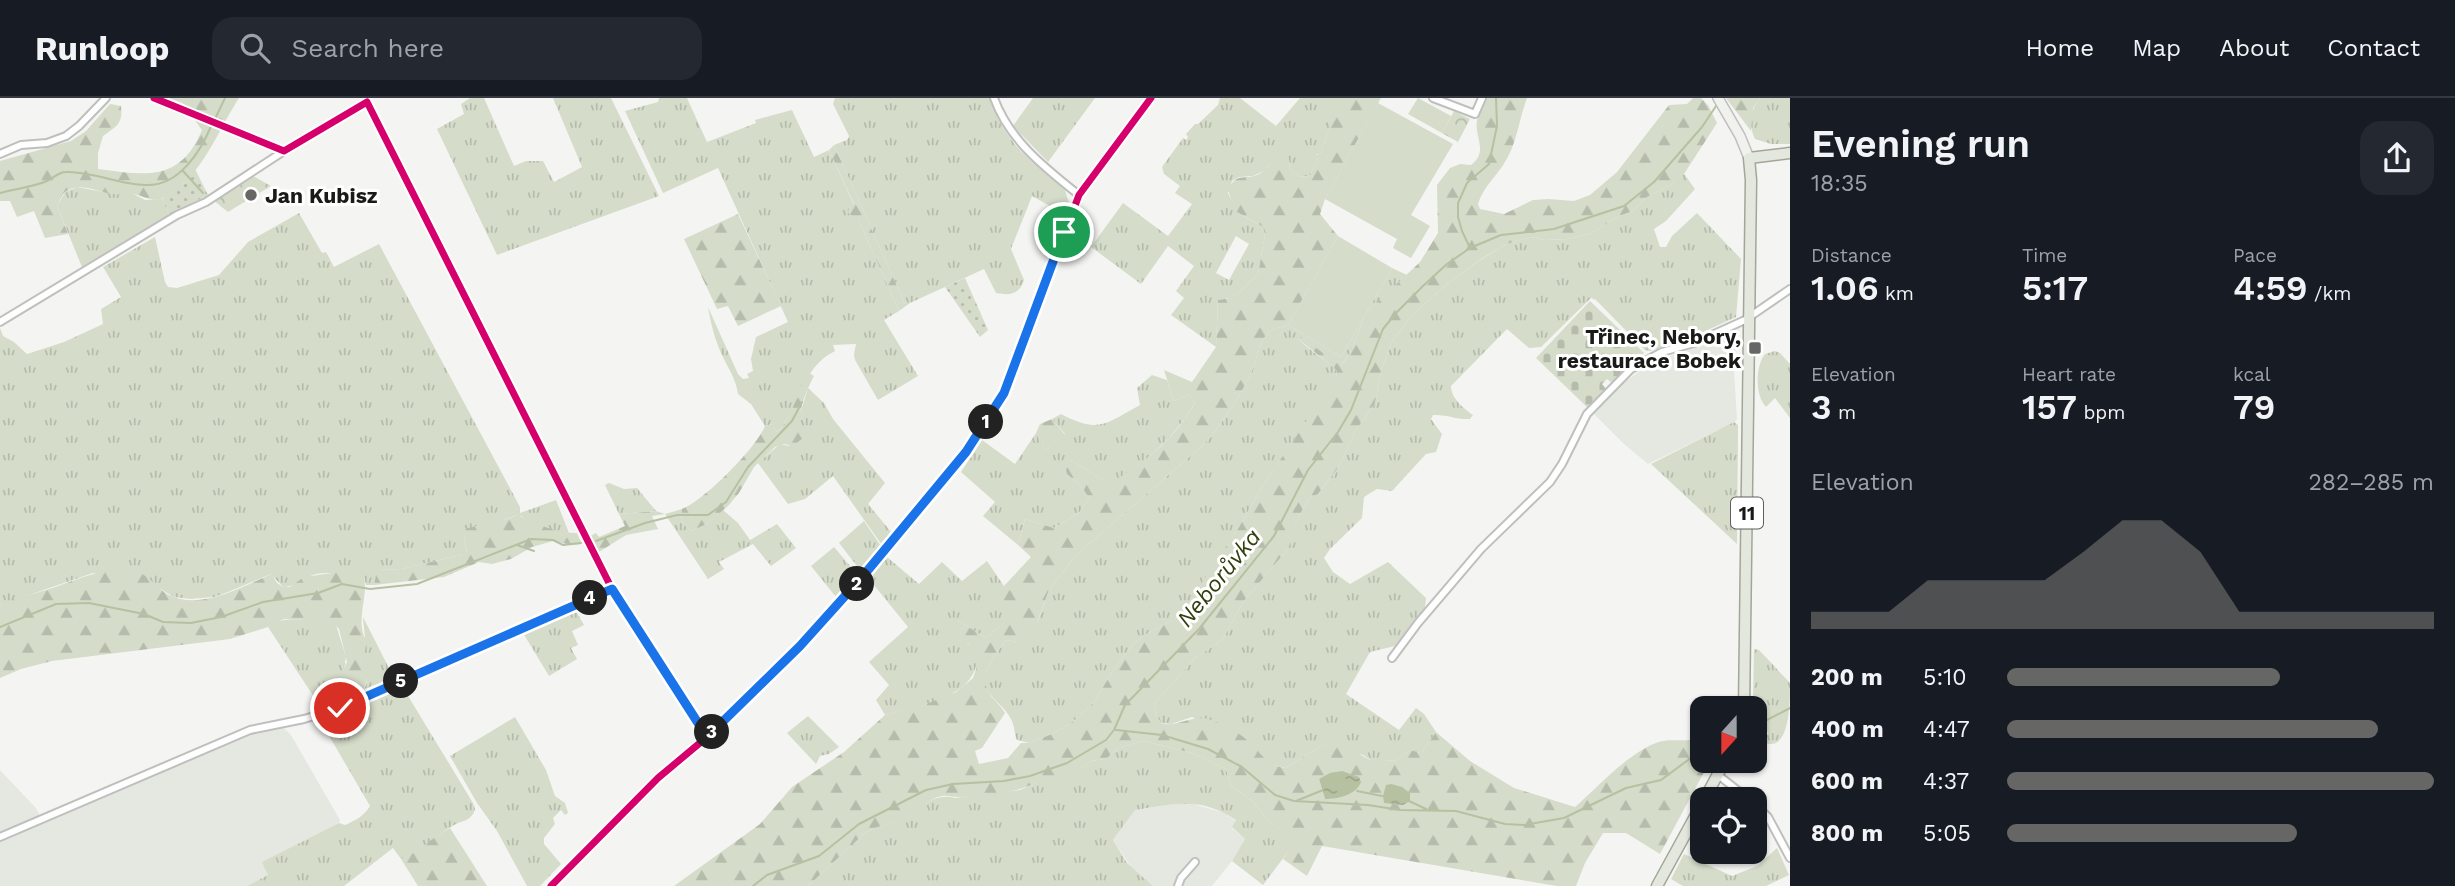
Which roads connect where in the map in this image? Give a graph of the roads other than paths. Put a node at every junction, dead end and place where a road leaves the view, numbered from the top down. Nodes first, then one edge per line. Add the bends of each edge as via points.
1 (106, 98) edge
2 (154, 98) edge
3 (374, 98) edge
4 (994, 98) edge
5 (1151, 98) edge
6 (1433, 98) edge
7 (1482, 98) edge
8 (1718, 98) edge
9 (367, 103) junction
10 (284, 151) junction
11 (1790, 153) edge
12 (0, 154) edge
13 (1749, 158) junction
14 (1079, 195) junction
15 (1790, 289) edge
16 (1750, 317) junction
17 (0, 322) edge
18 (612, 589) junction
19 (1392, 658) dead end
20 (1744, 696) edge
21 (707, 737) junction
22 (1718, 775) joint
23 (1712, 787) edge
24 (1734, 787) edge
25 (1767, 816) edge
26 (1690, 826) edge
27 (0, 837) edge
28 (1790, 858) edge
29 (1195, 862) dead end
30 (551, 886) edge
31 (1178, 886) edge
32 (1657, 886) edge

1 - 12 street via 66,136
2 - 10 street
3 - 9 street
4 - 14 street via 1017,140
5 - 14 street
6 - 7 street via 1475,114
8 - 13 main road
9 - 10 street
9 - 18 street
10 - 17 street
11 - 13 main road
13 - 16 main road, 11
14 - 21 street via 1004,393 966,452 809,636
15 - 16 street
16 - 19 street via 1662,352 1621,378 1587,414 1550,482 1481,549
16 - 20 main road, 11
18 - 21 street
18 - 27 street via 340,708 250,730
21 - 30 street via 658,778
22 - 23 main road
22 - 24 street
25 - 28 street
26 - 32 main road
29 - 31 street

